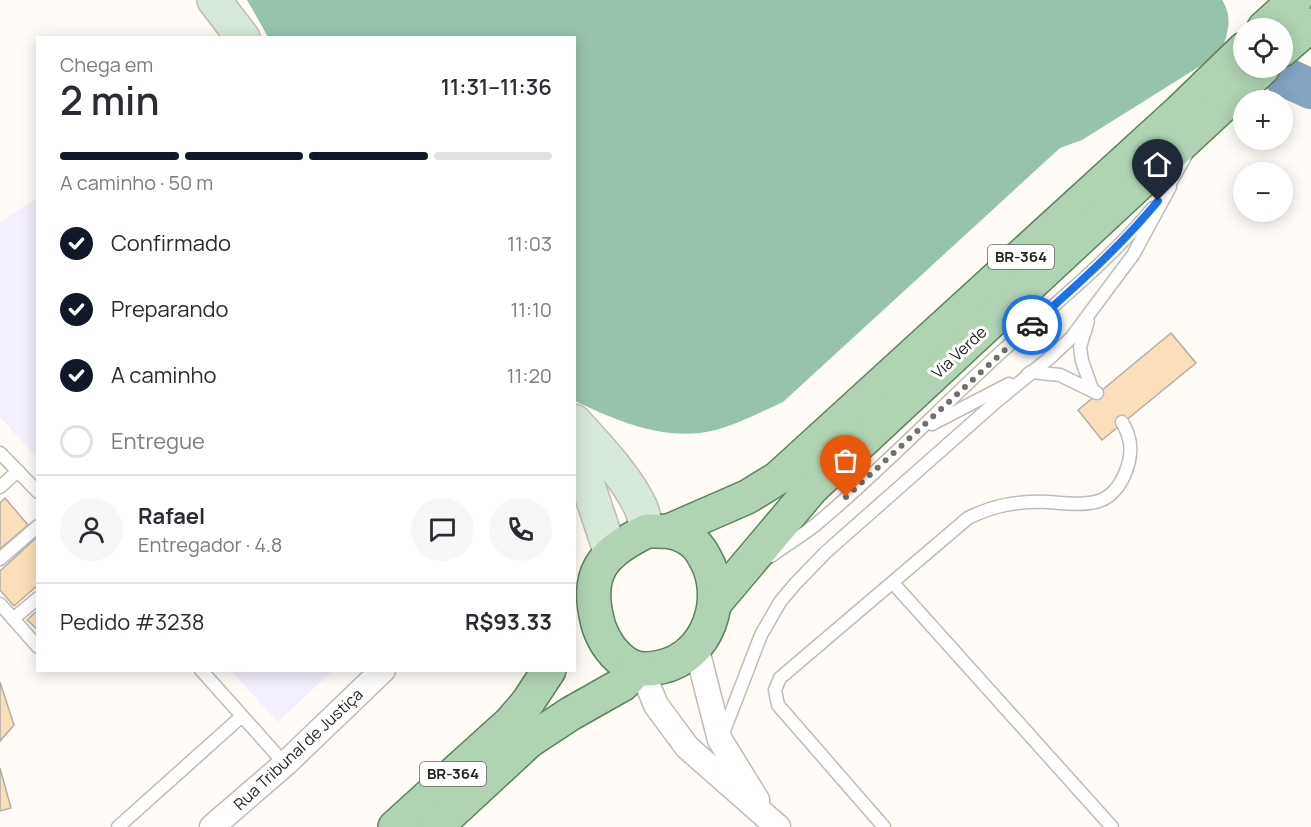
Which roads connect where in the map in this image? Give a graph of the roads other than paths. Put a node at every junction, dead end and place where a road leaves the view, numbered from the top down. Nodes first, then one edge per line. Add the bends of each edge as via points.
1 (214, 0) edge
2 (1294, 0) edge
3 (1275, 18) edge
4 (1311, 25) edge
5 (241, 36) edge
6 (1293, 41) edge
7 (1233, 60) edge
8 (1252, 78) edge
9 (1200, 127) junction
10 (1170, 187) junction
11 (1090, 314) junction
12 (1031, 372) junction
13 (1122, 422) dead end
14 (576, 423) edge
15 (917, 431) junction
16 (0, 453) edge
17 (18, 471) junction
18 (804, 475) junction
19 (579, 481) edge
20 (0, 487) edge
21 (36, 490) edge
22 (36, 528) edge
23 (658, 531) junction
24 (611, 554) junction
25 (0, 559) edge
26 (893, 583) junction
27 (726, 592) junction
28 (591, 595) junction
29 (36, 600) edge
30 (0, 604) edge
31 (13, 619) junction
32 (576, 623) edge
33 (36, 644) edge
34 (696, 646) junction
35 (640, 670) junction
36 (203, 672) edge
37 (381, 672) edge
38 (548, 672) edge
39 (242, 716) junction
40 (720, 740) junction
41 (285, 764) junction
42 (772, 821) edge
43 (118, 827) edge
44 (212, 827) edge
45 (395, 827) edge
46 (436, 827) edge
47 (884, 827) edge
48 (1112, 827) edge

1 - 5 street
2 - 3 main road
4 - 6 main road
7 - 18 main road, Via Verde / BR-364
8 - 9 main road, Via Verde / BR-364
9 - 10 lane
9 - 18 main road, Via Verde / BR-364
10 - 11 lane via 1134,255
10 - 15 lane via 1101,264
11 - 12 lane via 1053,355
11 - 12 lane via 1080,347 1094,391 1060,375
12 - 15 lane
12 - 40 lane via 826,552 795,584 761,635
13 - 26 lane via 1129,436 1130,452 1125,474 1114,492 1091,502 991,507 968,518
14 - 23 street via 603,453
15 - 27 lane via 819,523
16 - 17 lane
17 - 20 lane
17 - 21 lane
18 - 23 main road, BR-364 via 778,478 747,497
18 - 27 main road, BR-364
19 - 24 street
22 - 25 lane
23 - 24 main road, BR-364 via 626,542
23 - 27 main road, BR-364 via 684,536 699,547 710,565 715,585
24 - 28 main road, BR-364 via 599,570
26 - 47 lane via 780,678 775,690 778,705
26 - 48 lane
27 - 34 main road, BR-364
28 - 32 main road, BR-364
28 - 35 main road via 603,638 629,666
29 - 31 lane
30 - 31 lane
31 - 33 lane
34 - 35 main road, BR-364 via 672,665
34 - 40 street
35 - 42 street via 656,705 687,747
35 - 46 main road, BR-364 via 529,741
36 - 39 lane
37 - 41 street, Rua Tribunal de Justiça
38 - 45 main road, BR-364 via 511,722
39 - 41 lane
39 - 43 lane
40 - 42 street
41 - 44 street, Rua Tribunal de Justiça

